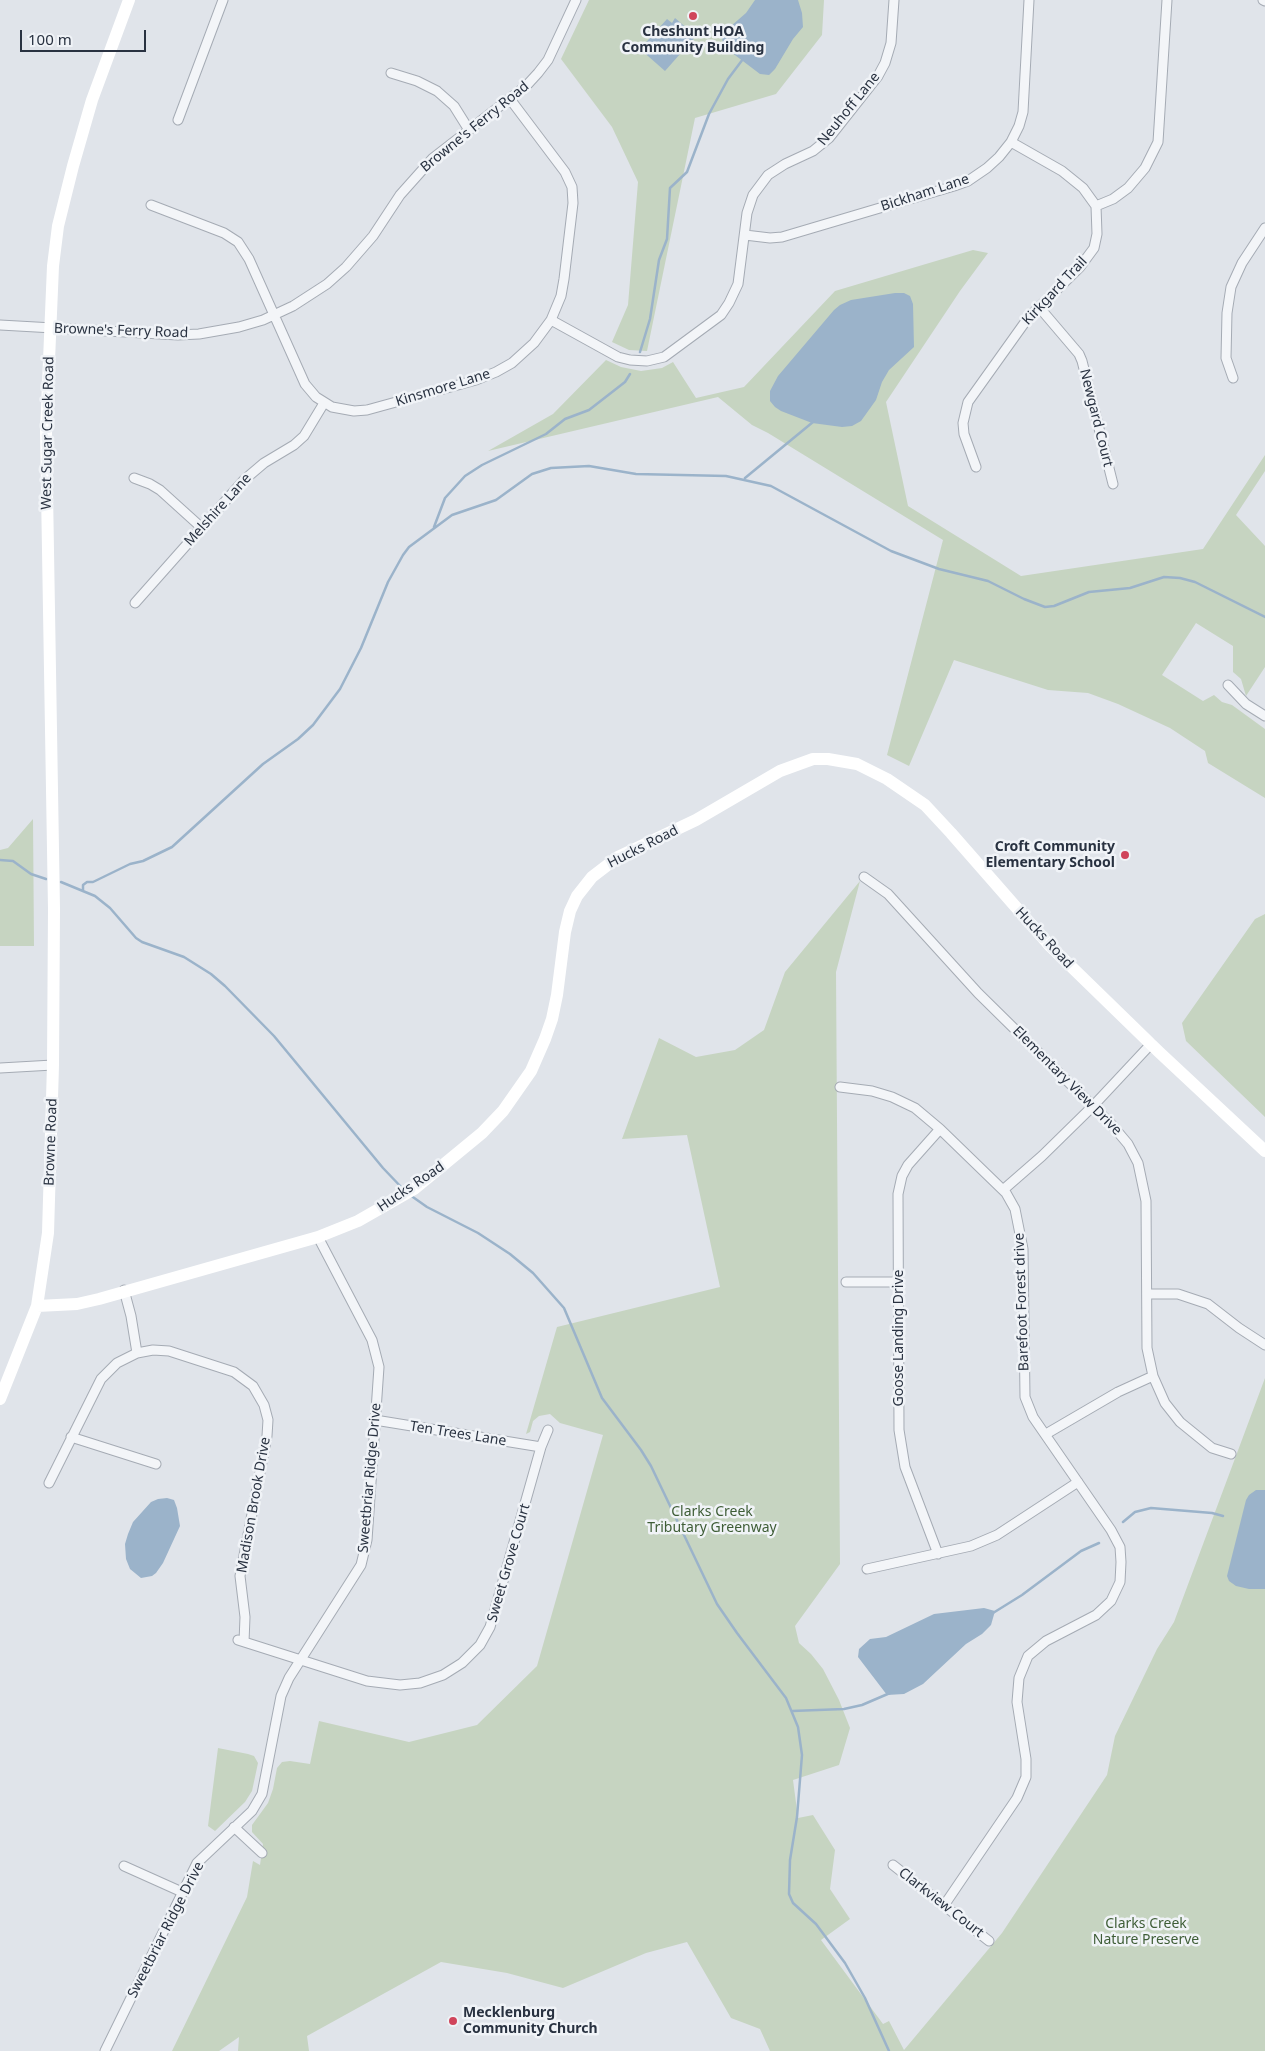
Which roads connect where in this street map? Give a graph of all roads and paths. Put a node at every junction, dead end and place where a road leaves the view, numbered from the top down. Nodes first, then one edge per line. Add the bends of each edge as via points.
1 (129, 0) edge
2 (222, 0) edge
3 (576, 0) edge
4 (894, 0) edge
5 (1029, 0) edge
6 (1167, 0) edge
7 (391, 73) dead end
8 (510, 99) junction
9 (178, 120) dead end
10 (469, 130) junction
11 (1011, 142) junction
12 (151, 205) dead end
13 (1096, 206) junction
14 (1265, 228) edge
15 (745, 235) junction
16 (1039, 307) junction
17 (274, 316) junction
18 (551, 320) junction
19 (0, 325) edge
20 (50, 328) junction
21 (1233, 378) dead end
22 (324, 403) junction
23 (976, 467) dead end
24 (134, 478) dead end
25 (1113, 484) dead end
26 (202, 528) junction
27 (135, 603) dead end
28 (1228, 685) dead end
29 (1265, 716) edge
30 (54, 877) joint
31 (864, 877) dead end
32 (1151, 1044) junction
33 (53, 1065) junction
34 (0, 1068) edge
35 (840, 1087) dead end
36 (1093, 1106) junction
37 (940, 1129) junction
38 (1265, 1151) edge
39 (1003, 1190) junction
40 (318, 1237) junction
41 (846, 1282) dead end
42 (899, 1282) junction
43 (124, 1290) junction
44 (1147, 1294) junction
45 (37, 1306) junction
46 (1265, 1345) edge
47 (136, 1353) junction
48 (1153, 1376) junction
49 (0, 1399) edge
50 (375, 1420) junction
51 (548, 1430) dead end
52 (1046, 1434) junction
53 (71, 1438) junction
54 (541, 1447) junction
55 (1231, 1454) dead end
56 (156, 1464) dead end
57 (1078, 1482) junction
58 (49, 1483) dead end
59 (938, 1554) junction
60 (867, 1569) dead end
61 (241, 1641) joint
62 (301, 1661) junction
63 (234, 1827) junction
64 (262, 1853) dead end
65 (893, 1865) dead end
66 (124, 1866) dead end
67 (182, 1892) junction
68 (945, 1904) junction
69 (989, 1941) dead end
70 (105, 2051) edge

1 - 20 main road, West Sugar Creek Road via 92,100 61,213 54,258
2 - 9 street
3 - 8 street, Browne's Ferry Road via 543,67
4 - 15 street, Neuhoff Lane via 891,43 882,70 829,138 813,151 778,167 760,184 749,207
5 - 11 street, Bickham Lane via 1023,112
6 - 13 street via 1158,142 1145,168 1128,188
7 - 10 street via 438,92 454,106
8 - 10 street, Browne's Ferry Road
8 - 18 street, Kinsmore Lane via 565,172 573,192 564,279
10 - 17 street, Browne's Ferry Road via 416,176 346,268 311,296
11 - 13 street via 1074,179
11 - 15 street, Bickham Lane via 987,168 954,186 782,236
12 - 17 street via 224,233 238,242 249,258
13 - 16 street, Kirkgard Trail via 1094,248 1080,267
14 - 21 street via 1231,287 1226,358
15 - 18 street, Neuhoff Lane via 738,284 726,309 664,357 630,360
16 - 23 street, Kirkgard Trail via 1014,335 968,402 964,434
16 - 25 street, Newgard Court via 1082,361
17 - 20 street, Browne's Ferry Road via 239,327 199,334
17 - 22 street via 306,384
18 - 22 street, Kinsmore Lane via 522,356 487,376 367,410 342,410
19 - 20 street, Browne's Ferry Road
20 - 30 main road, West Sugar Creek Road via 46,430
22 - 26 street, Melshire Lane via 304,436 252,472
24 - 26 street via 160,490
26 - 27 street, Melshire Lane
28 - 29 street via 1246,704
30 - 33 main road, Browne Road
31 - 36 street, Elementary View Drive via 888,894 978,993
32 - 36 street
32 - 38 main road, Hucks Road
32 - 40 main road, Hucks Road via 1045,941 924,805 888,779 857,764 828,758 813,759 780,771 696,820 618,857 592,877 577,896 570,912 557,995 546,1039 531,1070 502,1111 482,1133 414,1189 358,1221
33 - 34 street
33 - 45 main road, Browne Road via 48,1233
35 - 37 street, Barefoot Forest drive via 892,1097 914,1108
36 - 39 street
36 - 44 street, Elementary View Drive via 1128,1144 1138,1164 1146,1201
37 - 39 street, Barefoot Forest drive
37 - 42 street, Goose Landing Drive via 902,1176 898,1194
39 - 52 street, Barefoot Forest drive via 1015,1209 1023,1249 1025,1396 1033,1417
40 - 43 main road, Hucks Road
40 - 50 street, Sweetbriar Ridge Drive via 372,1340 379,1367
41 - 42 street
42 - 59 street, Goose Landing Drive via 900,1430 905,1467
43 - 45 main road, Hucks Road via 77,1304
43 - 47 street
44 - 46 street via 1178,1294 1208,1304
44 - 48 street, Elementary View Drive via 1147,1348
45 - 49 main road, Browne Road
47 - 53 street, Madison Brook Drive via 117,1363 101,1379
47 - 61 street, Madison Brook Drive via 152,1350 169,1352 234,1372 253,1386 264,1406 268,1420 267,1436 240,1576 245,1616
48 - 52 street via 1110,1396
48 - 55 street, Elementary View Drive via 1165,1403 1180,1422 1212,1448
50 - 54 street, Ten Trees Lane
50 - 62 street, Sweetbriar Ridge Drive via 367,1540 361,1565
51 - 54 street, Sweet Grove Court
52 - 57 street, Barefoot Forest drive
53 - 56 street
53 - 58 street, Madison Brook Drive
54 - 62 street, Sweet Grove Court via 490,1628 480,1645 462,1663 443,1675 420,1683 400,1685 367,1681
57 - 59 street via 997,1535 971,1546
57 - 68 street via 1120,1547 1120,1582 1111,1601 1096,1615 1046,1641 1028,1656 1019,1678 1018,1702 1026,1777 1017,1798
59 - 60 street
61 - 62 street, Sweet Grove Court
62 - 63 street, Sweetbriar Ridge Drive via 281,1696 262,1794 252,1811
63 - 64 street
63 - 67 street, Sweetbriar Ridge Drive via 197,1864
65 - 68 street, Clarkview Court
66 - 67 street
67 - 70 street, Sweetbriar Ridge Drive
68 - 69 street, Clarkview Court

